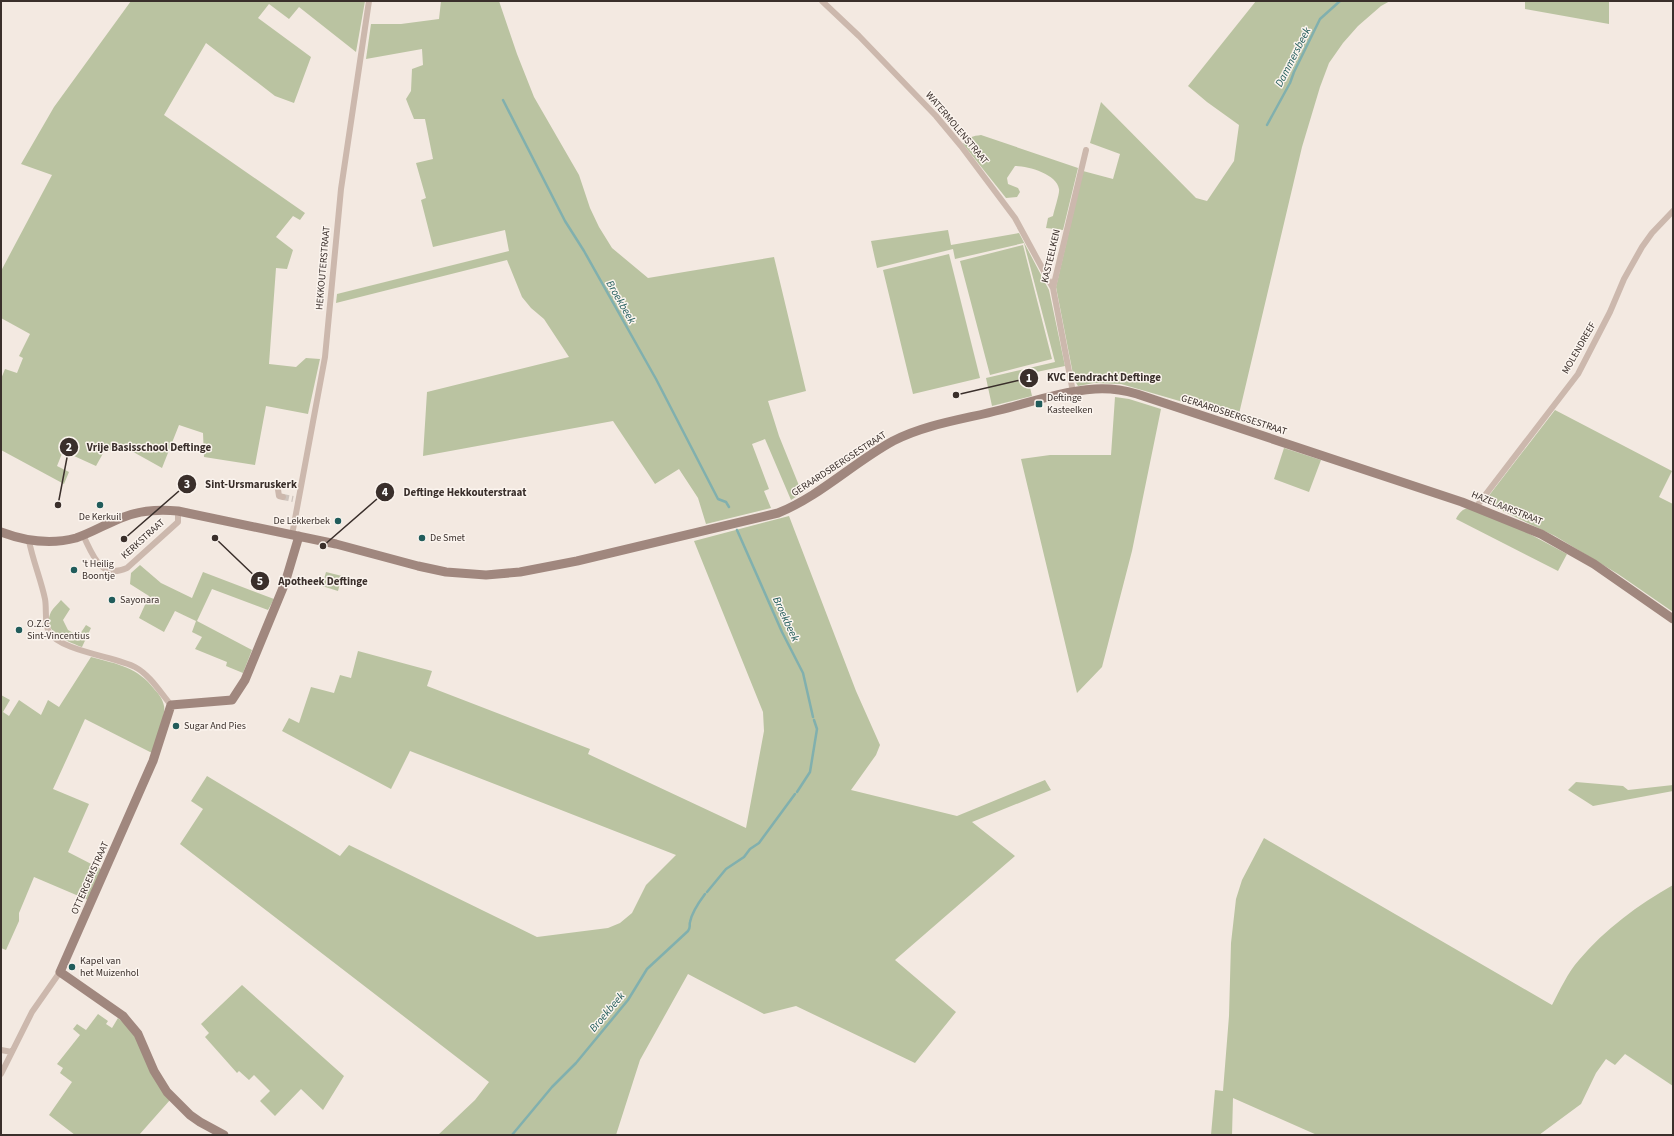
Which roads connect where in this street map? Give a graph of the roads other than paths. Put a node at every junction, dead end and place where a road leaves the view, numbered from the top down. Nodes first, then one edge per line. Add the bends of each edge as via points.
1 (370, 1) edge
2 (822, 1) edge
3 (1086, 150) dead end
4 (1673, 211) edge
5 (1053, 288) junction
6 (1073, 392) junction
7 (1316, 453) joint
8 (277, 483) dead end
9 (283, 497) dead end
10 (1476, 507) junction
11 (178, 511) junction
12 (1, 532) edge
13 (83, 535) junction
14 (295, 535) junction
15 (29, 541) junction
16 (1673, 619) edge
17 (171, 705) junction
18 (60, 972) junction
19 (1, 1050) edge
20 (12, 1052) junction
21 (1, 1074) edge
22 (224, 1135) edge

1 - 14 street, HEKKOUTERSTRAAT via 340,189 325,357 296,500
2 - 5 street, WATERMOLENSTRAAT via 936,116 962,146 1015,218
3 - 5 street, KASTEELKEN
4 - 10 street, MOLENDREEF via 1642,247 1578,374
5 - 6 street, KASTEELKEN
6 - 7 street, GERAARDSBERGSESTRAAT via 1103,388 1124,390
6 - 14 street, GERAARDSBERGSESTRAAT via 908,434 859,463 813,495 778,513 520,572 486,575 446,572
7 - 10 street, HAZELAARSTRAAT
8 - 9 street via 279,496
10 - 16 street, HAZELAARSTRAAT via 1564,546
11 - 13 street, KERKSTRAAT via 155,509 135,513
11 - 13 street, KERKSTRAAT via 178,522 121,571 108,571 99,565
11 - 14 street, KERKSTRAAT
12 - 15 street, KERKSTRAAT
13 - 15 street, KERKSTRAAT via 53,542
14 - 17 street via 285,583 252,666 232,700
15 - 17 street via 44,594 47,626 52,636 92,654 135,667 149,678
17 - 18 street, OTTERGEMSTRAAT via 153,761
18 - 20 street, OTTERGEMSTRAAT via 32,1012
18 - 22 street via 123,1016 138,1034 154,1071 167,1092 195,1118
19 - 20 street
20 - 21 street, OTTERGEMSTRAAT

